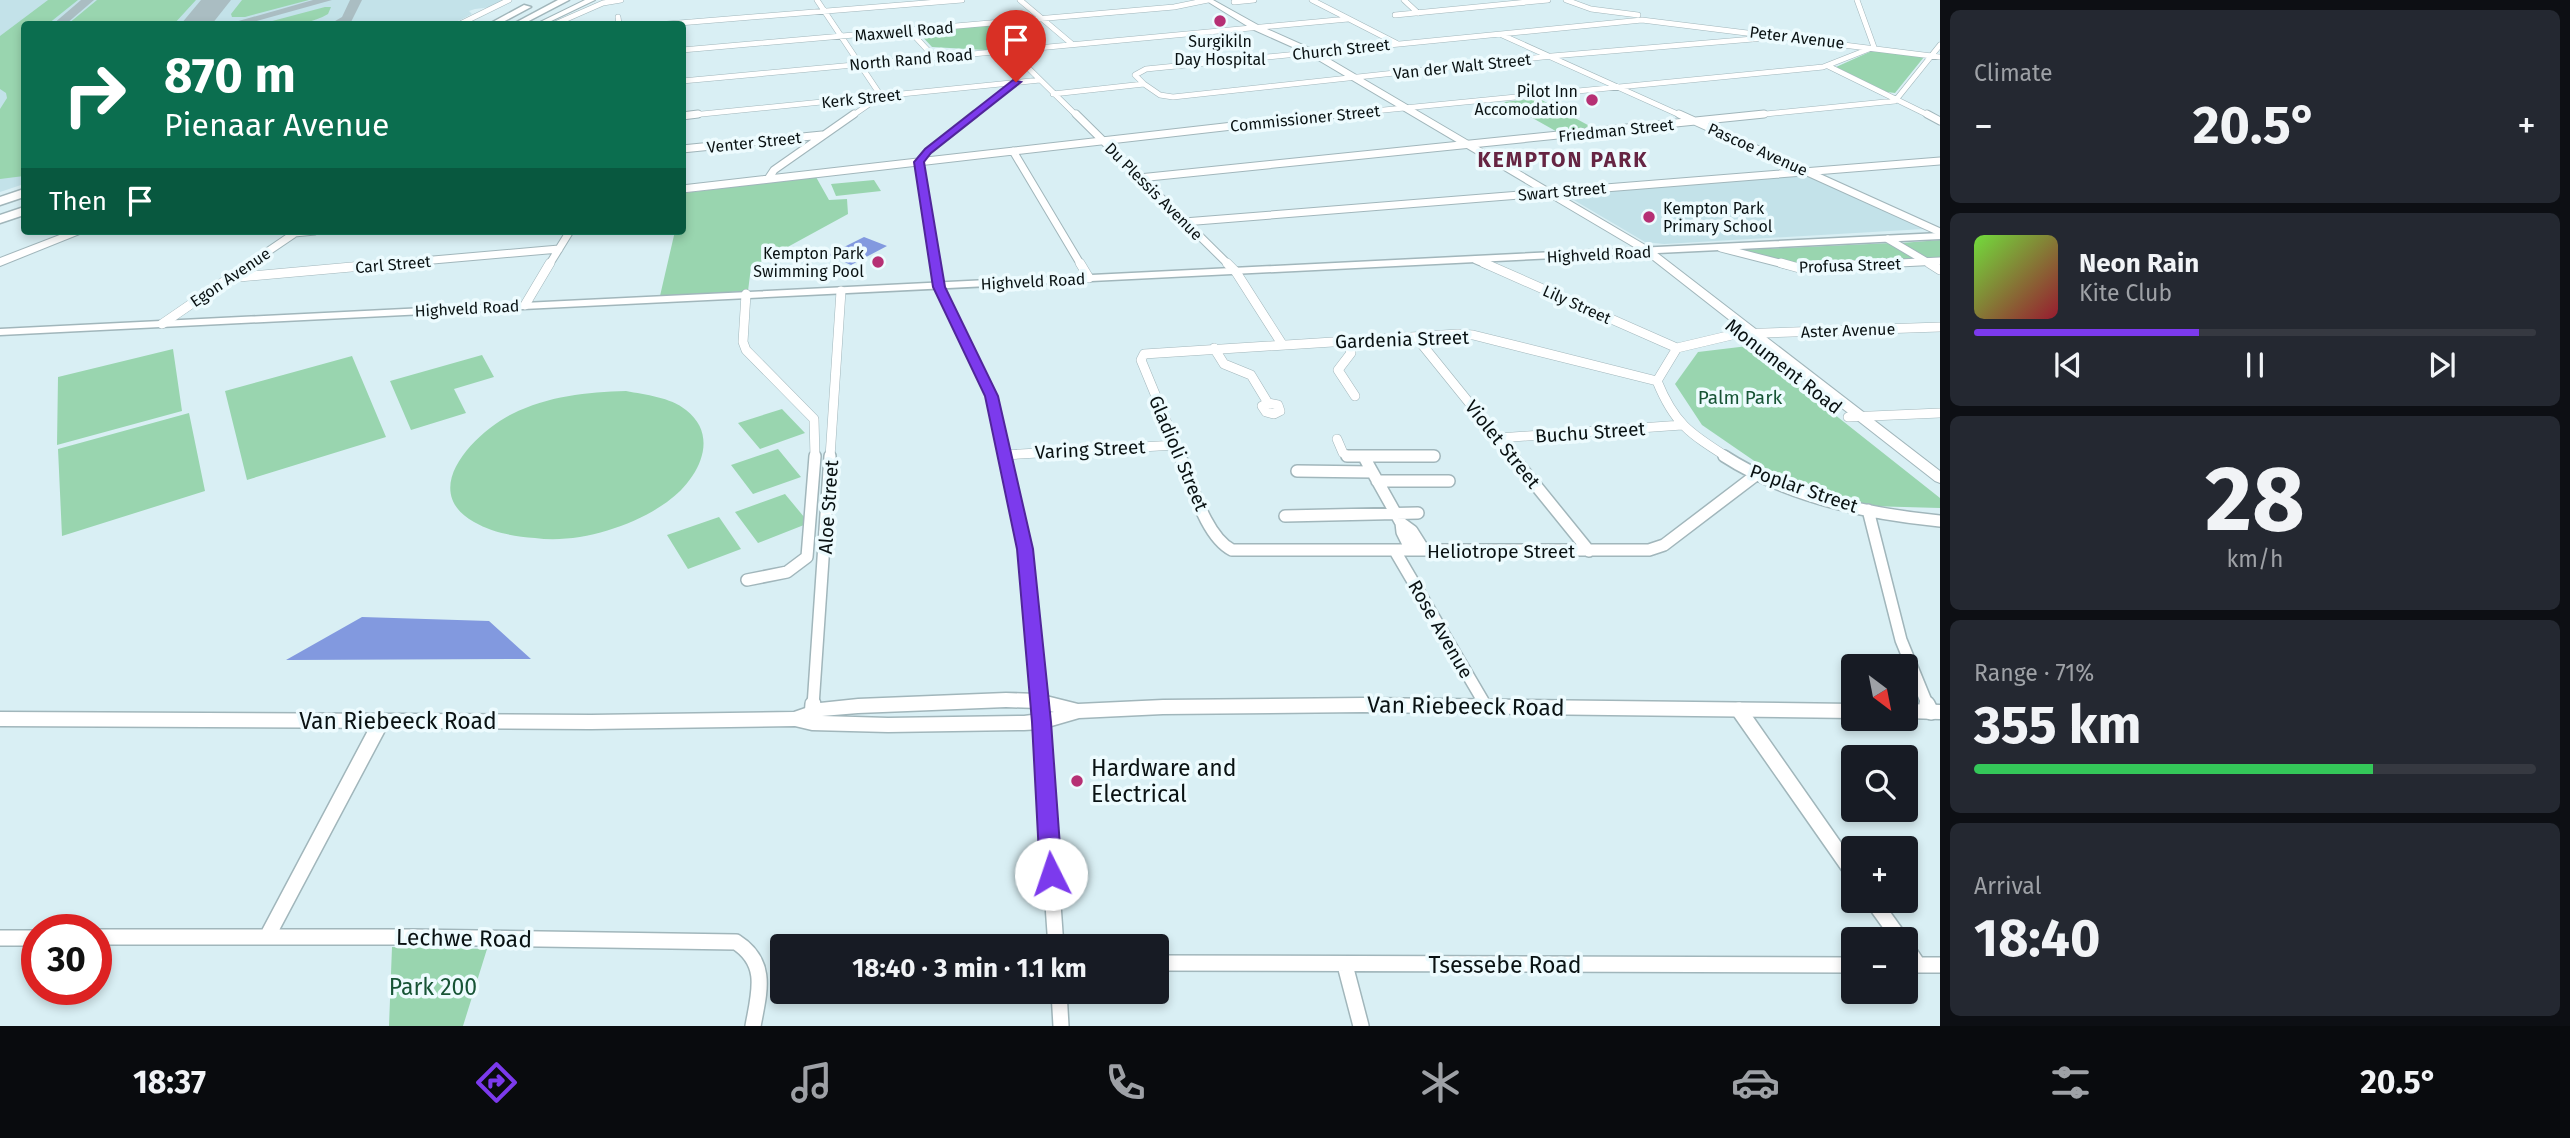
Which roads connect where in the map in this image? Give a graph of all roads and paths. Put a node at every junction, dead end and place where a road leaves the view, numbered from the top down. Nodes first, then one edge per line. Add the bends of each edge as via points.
1 (509, 0) edge
2 (532, 0) edge
3 (540, 0) edge
4 (554, 0) edge
5 (565, 0) edge
6 (578, 0) edge
7 (591, 0) edge
8 (598, 0) edge
9 (619, 0) edge
10 (817, 0) edge
11 (962, 0) edge
12 (1020, 0) edge
13 (1209, 0) edge
14 (1220, 0) edge
15 (1254, 0) edge
16 (1312, 0) edge
17 (1405, 0) edge
18 (1541, 0) edge
19 (1548, 0) edge
20 (1566, 0) edge
21 (1857, 0) edge
22 (1234, 2) dead end
23 (824, 11) junction
24 (1418, 13) junction
25 (1395, 15) dead end
26 (618, 17) dead end
27 (1043, 19) junction
28 (1348, 19) junction
29 (1654, 20) junction
30 (466, 21) edge
31 (496, 21) edge
32 (497, 21) edge
33 (514, 21) edge
34 (523, 21) edge
35 (539, 21) edge
36 (546, 21) edge
37 (554, 21) edge
38 (562, 21) edge
39 (619, 21) edge
40 (686, 22) edge
41 (1265, 26) junction
42 (1255, 27) junction
43 (909, 30) junction
44 (1499, 33) junction
45 (842, 36) junction
46 (1784, 36) junction
47 (1072, 44) junction
48 (1396, 44) junction
49 (1940, 45) edge
50 (1874, 47) junction
51 (686, 50) edge
52 (1010, 50) junction
53 (1309, 51) junction
54 (1931, 56) junction
55 (934, 57) junction
56 (1552, 57) junction
57 (1940, 57) edge
58 (860, 64) junction
59 (1828, 66) junction
60 (1353, 77) junction
61 (1040, 80) junction
62 (686, 81) edge
63 (1016, 82) junction
64 (1144, 84) junction
65 (1618, 86) junction
66 (1054, 94) junction
67 (881, 96) junction
68 (1898, 100) junction
69 (1403, 107) junction
70 (686, 116) edge
71 (1696, 121) junction
72 (1940, 121) edge
73 (825, 135) junction
74 (1102, 141) junction
75 (1467, 145) junction
76 (686, 149) edge
77 (1013, 151) junction
78 (1940, 161) edge
79 (919, 162) junction
80 (1807, 172) junction
81 (1139, 178) junction
82 (768, 179) junction
83 (686, 189) edge
84 (1547, 192) junction
85 (21, 195) edge
86 (0, 201) edge
87 (21, 203) edge
88 (0, 210) edge
89 (21, 212) edge
90 (0, 219) edge
91 (1184, 222) junction
92 (1940, 234) edge
93 (53, 235) edge
94 (70, 235) edge
95 (292, 235) edge
96 (568, 235) edge
97 (1888, 239) junction
98 (1721, 247) junction
99 (559, 250) junction
100 (1644, 251) junction
101 (0, 255) edge
102 (1476, 260) junction
103 (1940, 261) edge
104 (0, 262) edge
105 (1926, 262) junction
106 (1940, 270) edge
107 (1236, 272) junction
108 (228, 278) junction
109 (1089, 278) junction
110 (939, 287) junction
111 (841, 291) junction
112 (746, 294) junction
113 (526, 306) junction
114 (162, 324) junction
115 (1940, 327) edge
116 (0, 332) edge
117 (1750, 334) junction
118 (1416, 337) junction
119 (1348, 341) junction
120 (1282, 344) junction
121 (1214, 348) junction
122 (1677, 348) junction
123 (1142, 356) joint
124 (1657, 381) junction
125 (1354, 396) dead end
126 (1268, 403) dead end
127 (1940, 413) edge
128 (1854, 416) junction
129 (1682, 425) junction
130 (1499, 438) junction
131 (1337, 439) dead end
132 (1176, 444) junction
133 (1004, 455) junction
134 (1434, 456) dead end
135 (1364, 457) junction
136 (1297, 471) dead end
137 (1756, 475) junction
138 (1375, 476) junction
139 (1940, 478) edge
140 (1449, 481) dead end
141 (1940, 490) edge
142 (1868, 510) junction
143 (1418, 513) dead end
144 (1285, 516) dead end
145 (1398, 518) junction
146 (1940, 521) edge
147 (1222, 547) joint
148 (1417, 550) junction
149 (1395, 551) junction
150 (1589, 551) junction
151 (747, 580) dead end
152 (1038, 701) junction
153 (1486, 706) junction
154 (1739, 710) junction
155 (1079, 711) junction
156 (1841, 711) edge
157 (1918, 711) edge
158 (1936, 712) edge
159 (807, 718) junction
160 (0, 719) edge
161 (381, 722) junction
162 (1041, 722) junction
163 (1841, 856) edge
164 (1055, 934) edge
165 (21, 937) edge
166 (112, 937) edge
167 (267, 937) junction
168 (0, 938) edge
169 (1169, 963) edge
170 (1345, 965) junction
171 (1841, 965) edge
172 (1918, 965) edge
173 (1940, 965) edge
174 (1060, 1004) edge
175 (753, 1026) edge
176 (1061, 1026) edge
177 (1361, 1026) edge

1 - 30 street
2 - 31 highway
3 - 32 highway
4 - 33 highway
5 - 34 highway
6 - 35 main road
7 - 36 main road
8 - 37 main road
9 - 38 street
10 - 23 street
11 - 23 street
12 - 27 street
13 - 27 street, Maxwell Road
13 - 42 main road, Monument Road
14 - 41 main road, Monument Road
15 - 22 street
16 - 28 street
17 - 24 street
18 - 19 street
18 - 24 street
20 - 29 street
21 - 50 street
23 - 40 street
23 - 45 street
24 - 25 street
26 - 39 street
27 - 43 street, Maxwell Road
27 - 47 street
28 - 41 street, North Rand Road
28 - 48 street
29 - 44 street, Church Street
29 - 46 street, Peter Avenue
41 - 42 street, North Rand Road
41 - 53 main road, Monument Road
42 - 47 street, North Rand Road
42 - 53 main road, Monument Road
43 - 45 street, Maxwell Road
43 - 55 street
44 - 48 street, Church Street
44 - 56 street, Pascoe Avenue
45 - 51 street, Maxwell Road
45 - 58 street
46 - 50 street, Peter Avenue
46 - 56 street, Van der Walt Street
47 - 52 street, North Rand Road
48 - 53 street, Church Street
49 - 54 street
50 - 54 street, Peter Avenue
50 - 59 street, Commissioner Street
52 - 55 street, North Rand Road
52 - 61 street, Du Plessis Avenue
53 - 60 main road, Monument Road
53 - 64 street, Church Street via 1138,71 1135,75
54 - 57 street, Peter Avenue
54 - 68 street
55 - 58 street, North Rand Road
56 - 60 street, Van der Walt Street
56 - 65 street, Pascoe Avenue
58 - 62 street, North Rand Road
58 - 67 street
59 - 65 street, Commissioner Street
59 - 68 street
60 - 64 street, Van der Walt Street via 1172,97
60 - 69 main road, Monument Road
61 - 63 street, Kerk Street
61 - 66 street, Du Plessis Avenue
63 - 67 street, Kerk Street
63 - 79 street
64 - 66 street
65 - 69 street, Commissioner Street
65 - 71 street, Pascoe Avenue
66 - 74 street, Du Plessis Avenue
67 - 70 street, Kerk Street
67 - 73 street
68 - 71 street, Friedman Street
68 - 72 street
69 - 74 street, Commissioner Street
69 - 75 main road, Monument Road
71 - 75 street, Friedman Street
71 - 80 street, Pascoe Avenue
73 - 76 street, Venter Street
73 - 82 street
74 - 77 street, Commissioner Street
74 - 81 street, Du Plessis Avenue
75 - 81 street, Friedman Street
75 - 84 main road, Monument Road
77 - 79 street, Commissioner Street
77 - 109 street
78 - 80 street, Swart Street
79 - 82 street, Commissioner Street
79 - 110 street
80 - 84 street, Swart Street
80 - 92 street, Pascoe Avenue
81 - 91 street, Du Plessis Avenue
82 - 83 street, Commissioner Street
84 - 91 street, Swart Street
84 - 100 main road, Monument Road
85 - 86 highway
87 - 88 highway
89 - 90 highway
91 - 107 street, Du Plessis Avenue
92 - 97 street, Highveld Road
93 - 101 main road
94 - 104 main road
95 - 108 street, Egon Avenue
96 - 99 street
97 - 98 street, Highveld Road
97 - 105 street
98 - 100 street, Highveld Road
98 - 105 street, Profusa Street via 1799,268
99 - 108 street, Carl Street
99 - 113 street
100 - 102 street, Highveld Road
100 - 117 main road, Monument Road
102 - 107 street, Highveld Road
102 - 122 street, Lily Street
103 - 105 street, Profusa Street
105 - 106 street
107 - 109 street, Highveld Road
107 - 120 street, Du Plessis Avenue
108 - 114 street, Egon Avenue
109 - 110 street, Highveld Road
110 - 111 street, Highveld Road
110 - 133 street via 989,387
111 - 112 street, Highveld Road
111 - 159 street, Aloe Street
112 - 113 street, Highveld Road
112 - 151 street via 746,349 807,410 814,419 816,439 807,557 786,574
113 - 114 street, Highveld Road
114 - 116 street, Highveld Road
115 - 117 street, Aster Avenue
117 - 122 street
117 - 128 main road, Monument Road
118 - 119 street, Gardenia Street
118 - 124 street, Gardenia Street via 1473,335
118 - 130 street, Violet Street
119 - 120 street, Gardenia Street
119 - 125 street via 1353,353 1338,370
120 - 121 street, Gardenia Street
121 - 123 street, Gardenia Street
121 - 126 street via 1224,365 1251,375
122 - 124 street
123 - 132 street, Gladioli Street
124 - 129 street, Poplar Street
127 - 128 street
128 - 139 main road, Monument Road
128 - 141 main road, Monument Road
129 - 130 street, Buchu Street
129 - 137 street, Poplar Street
130 - 150 street, Violet Street
131 - 135 street via 1345,455
132 - 133 street, Varing Street
132 - 147 street, Gladioli Street
133 - 152 street via 1029,578
134 - 135 street
135 - 138 street
136 - 138 street
137 - 142 street, Poplar Street
137 - 150 street, Heliotrope Street via 1657,548
138 - 140 street
138 - 145 street
142 - 146 street, Poplar Street
142 - 158 street via 1920,691
143 - 145 street
144 - 145 street
145 - 148 street via 1402,532
147 - 149 street, Heliotrope Street
148 - 149 street, Heliotrope Street
148 - 150 street, Heliotrope Street
149 - 153 street, Rose Avenue
152 - 155 street, Van Riebeeck Road
152 - 159 street, Van Riebeeck Road via 897,703
152 - 162 street
153 - 154 street, Van Riebeeck Road
153 - 155 street, Van Riebeeck Road
154 - 156 street, Van Riebeeck Road
154 - 163 street
155 - 162 street, Van Riebeeck Road
157 - 158 street
159 - 161 street, Van Riebeeck Road
159 - 162 street, Van Riebeeck Road via 888,725
160 - 161 street, Van Riebeeck Road
161 - 167 street
162 - 164 street
165 - 168 street
166 - 167 street, Lechwe Road
167 - 175 street, Lechwe Road via 736,942 748,948 758,966 760,986
169 - 170 street, Tsessebe Road
170 - 171 street, Tsessebe Road
170 - 177 street
172 - 173 street
174 - 176 street

